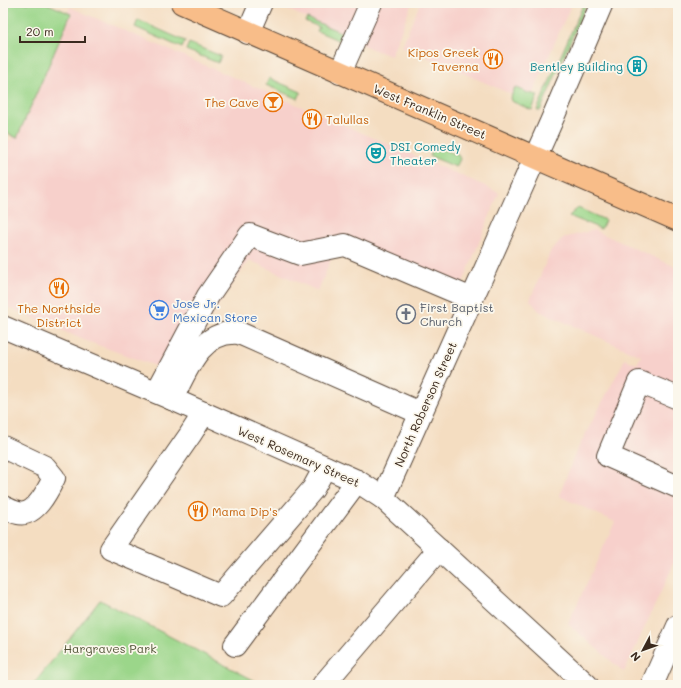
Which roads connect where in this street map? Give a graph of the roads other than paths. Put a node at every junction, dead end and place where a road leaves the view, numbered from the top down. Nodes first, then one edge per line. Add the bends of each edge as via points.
1 (182, 3) edge
2 (260, 3) edge
3 (371, 3) edge
4 (602, 3) edge
5 (248, 32) junction
6 (340, 73) junction
7 (535, 157) junction
8 (678, 220) edge
9 (472, 299) junction
10 (3, 327) edge
11 (164, 396) junction
12 (678, 398) edge
13 (204, 413) junction
14 (420, 413) junction
15 (3, 447) edge
16 (325, 467) junction
17 (357, 480) junction
18 (678, 488) edge
19 (383, 498) junction
20 (3, 507) edge
21 (439, 549) junction
22 (678, 626) edge
23 (235, 645) dead end
24 (323, 685) edge
25 (586, 685) edge
26 (652, 685) edge

1 - 5 main road, West Franklin Street
2 - 5 street
3 - 6 street
4 - 7 street, North Roberson Street
5 - 6 main road, West Franklin Street
6 - 7 main road, West Franklin Street
7 - 8 main road, West Franklin Street
7 - 9 street, North Roberson Street
9 - 11 street via 346,245 300,254 250,235 208,296
9 - 14 street, North Roberson Street
10 - 11 street, West Rosemary Street
11 - 13 street, West Rosemary Street
11 - 14 street via 210,340 228,332 238,333
12 - 18 street via 639,382 608,456
13 - 16 street, West Rosemary Street
13 - 16 street via 111,549 221,596 313,490
14 - 19 street, North Roberson Street
15 - 20 street via 45,467 54,478 44,497 31,510 19,514
16 - 17 street, West Rosemary Street
17 - 19 street, West Rosemary Street
17 - 23 street
19 - 21 street, West Rosemary Street
21 - 24 street
21 - 25 street, West Rosemary Street
22 - 26 street

